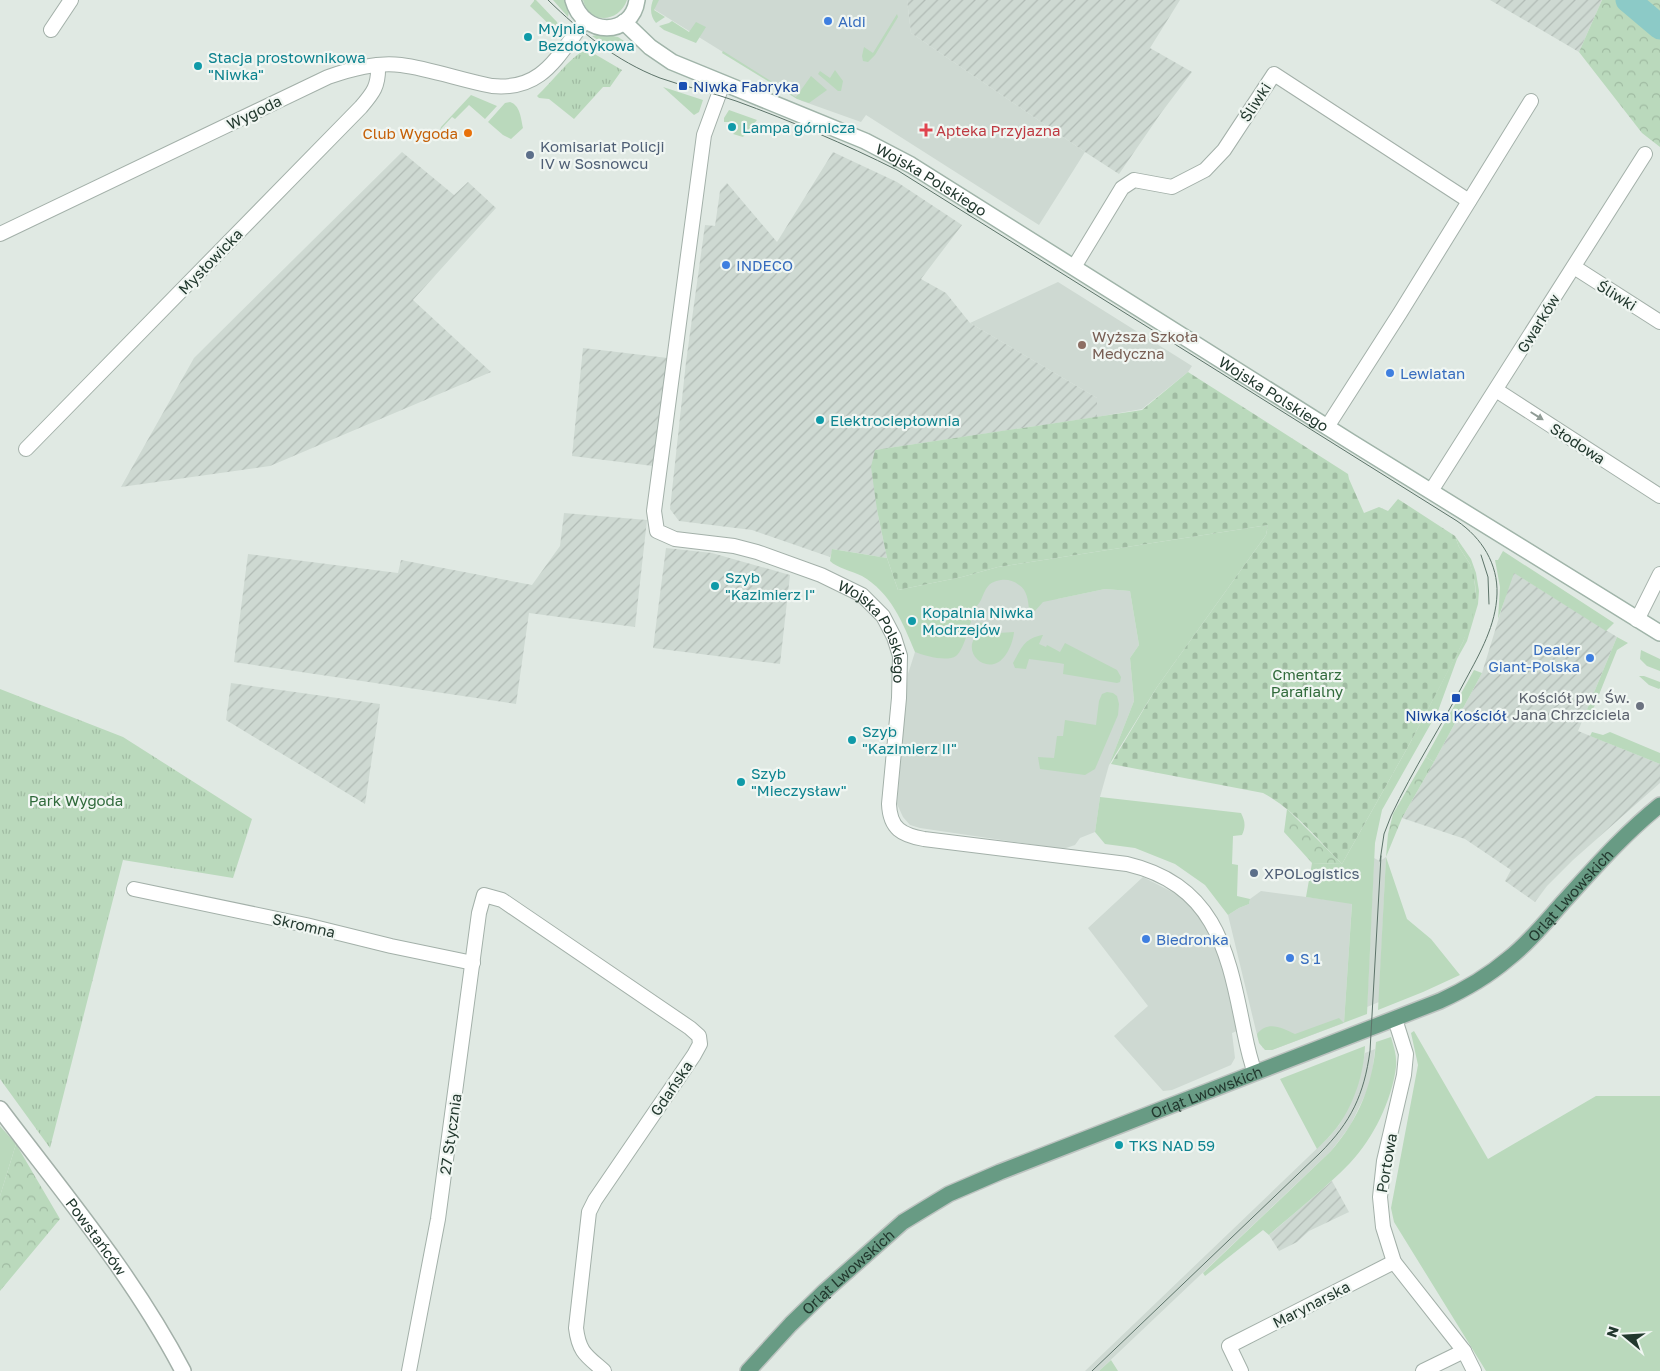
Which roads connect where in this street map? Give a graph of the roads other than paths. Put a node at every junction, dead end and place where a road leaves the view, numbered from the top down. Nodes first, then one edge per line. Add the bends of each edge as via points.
1 (71, 0) edge
2 (573, 0) edge
3 (637, 0) edge
4 (585, 21) junction
5 (624, 22) junction
6 (51, 30) dead end
7 (378, 65) junction
8 (723, 84) junction
9 (1530, 101) dead end
10 (1645, 154) dead end
11 (1469, 201) junction
12 (0, 234) edge
13 (1074, 267) junction
14 (1574, 267) junction
15 (1660, 322) edge
16 (1496, 390) junction
17 (1327, 427) junction
18 (26, 449) dead end
19 (1431, 491) junction
20 (1660, 496) edge
21 (1660, 574) edge
22 (1637, 620) junction
23 (1660, 633) edge
24 (1660, 805) edge
25 (134, 889) dead end
26 (484, 896) joint
27 (473, 963) junction
28 (1395, 1019) junction
29 (1255, 1073) junction
30 (0, 1109) edge
31 (1394, 1262) junction
32 (1464, 1351) junction
33 (183, 1371) edge
34 (409, 1371) edge
35 (604, 1371) edge
36 (748, 1371) edge
37 (1241, 1371) edge
38 (1423, 1371) edge
39 (1474, 1371) edge

1 - 6 street
2 - 4 main road
3 - 5 main road via 632,14
4 - 5 main road via 608,28
4 - 7 street, Wygoda via 546,70 521,85 492,86 417,68
5 - 8 main road, Wojska Polskiego via 662,56
7 - 12 street, Wygoda via 349,69 328,77
7 - 18 street, Mysłowicka via 374,92
8 - 13 main road, Wojska Polskiego via 895,156
8 - 29 street, Wojska Polskiego via 704,135 696,188 654,511 658,531 675,539 757,552 820,575 862,595 883,616 900,656 889,813 897,829 924,839 1128,864 1160,874 1190,896 1214,923 1225,950
9 - 11 street
10 - 14 street, Gwarków
11 - 13 street, Śliwki via 1274,74 1224,150 1205,170 1172,187 1134,180 1122,188
11 - 17 street
13 - 17 main road, Wojska Polskiego
14 - 15 street, Śliwki
14 - 16 street, Gwarków
16 - 19 street, Gwarków
16 -> 20 street, Słodowa
17 - 19 main road, Wojska Polskiego
19 - 22 main road, Wojska Polskiego
21 - 22 street
22 - 23 main road, Wojska Polskiego
24 - 28 main road, Orląt Lwowskich via 1626,834 1508,960 1461,991
25 - 27 street, Skromna
26 - 27 street, 27 Stycznia
26 - 35 street, Gdańska via 502,900 698,1036 700,1044 694,1055 589,1212 576,1328 582,1352
27 - 34 street, 27 Stycznia via 438,1219
28 - 29 main road, Orląt Lwowskich
28 - 31 street, Portowa via 1406,1054 1380,1197 1383,1228
29 - 36 main road, Orląt Lwowskich via 971,1183 919,1211 825,1291
30 - 33 main road, Powstańców via 120,1269
31 - 32 street, Portowa
31 - 37 street, Marynarska via 1229,1346
32 - 38 street
32 - 39 street, Portowa

